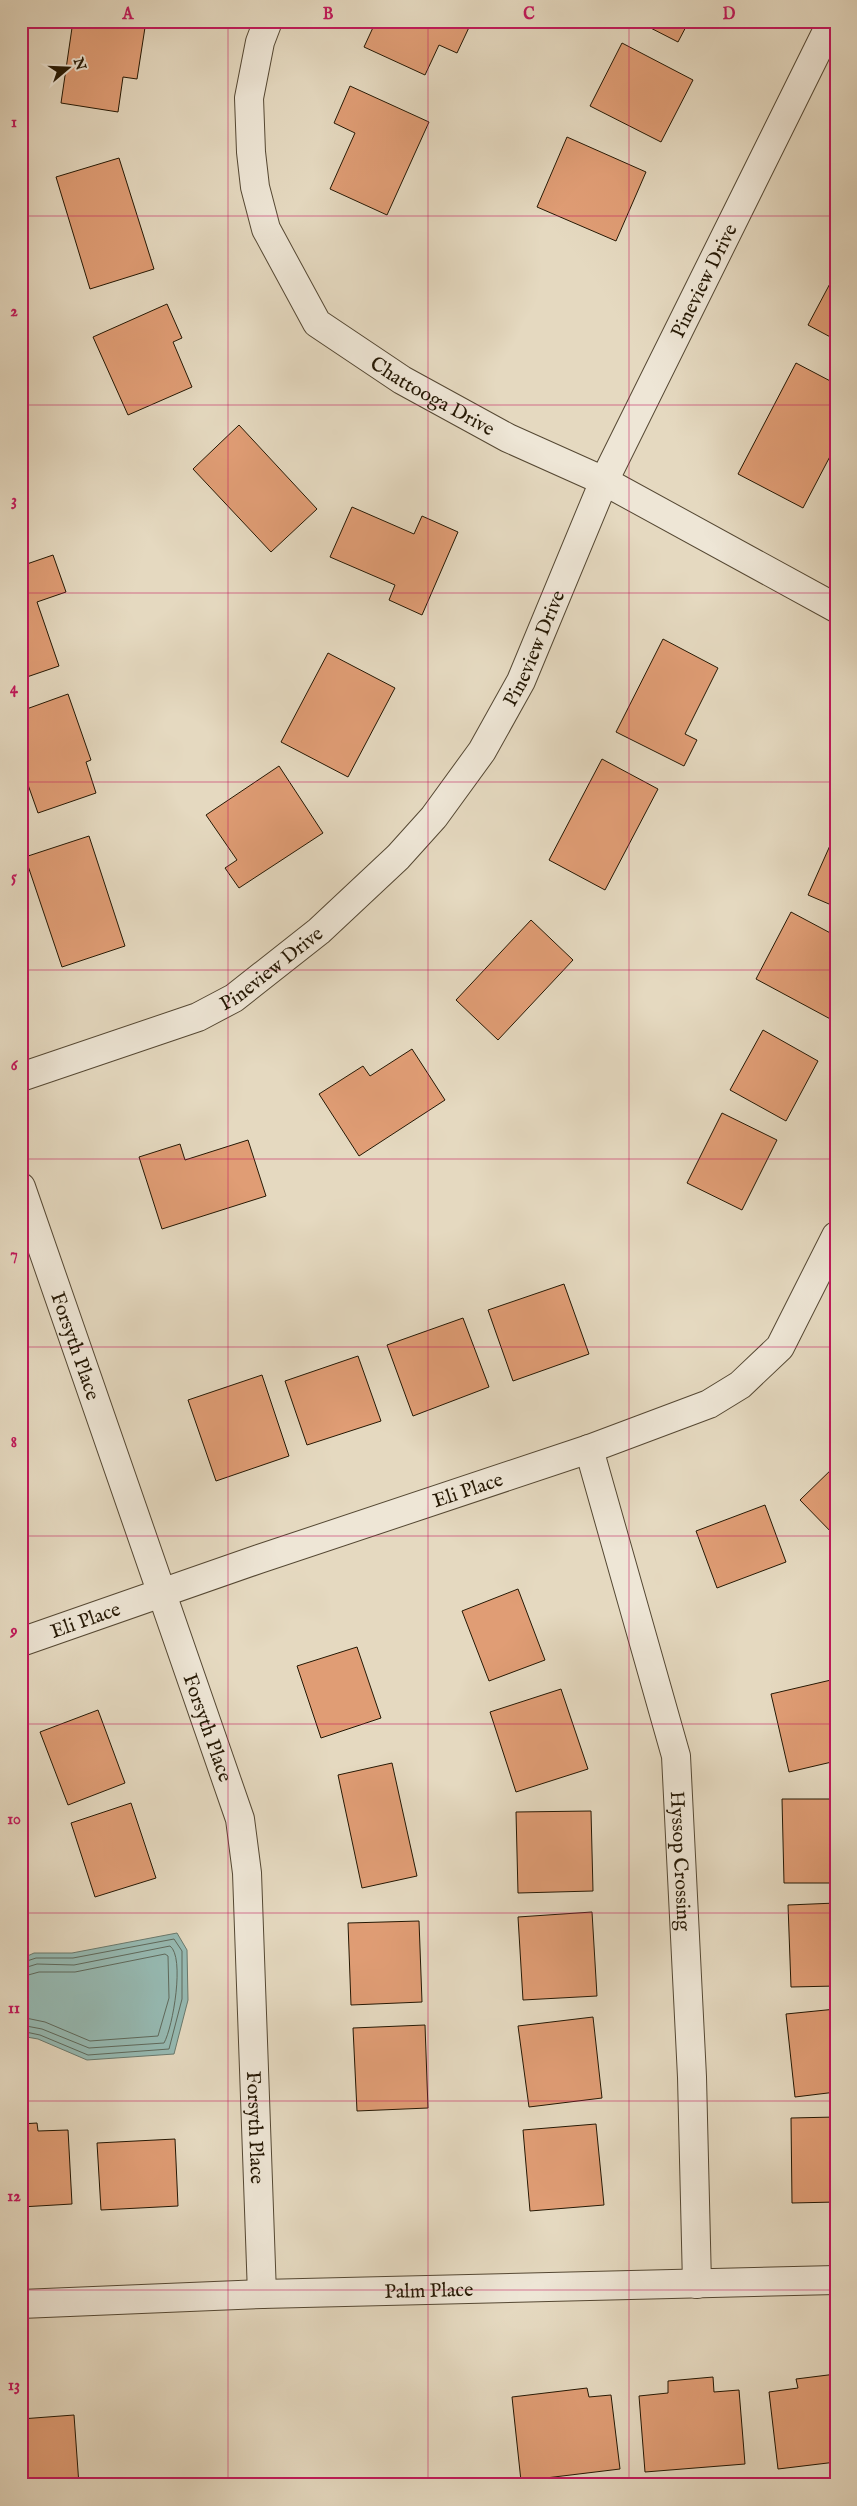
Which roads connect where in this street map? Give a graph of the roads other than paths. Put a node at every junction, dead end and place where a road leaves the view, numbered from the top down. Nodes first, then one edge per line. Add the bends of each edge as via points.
1 (268, 21) edge
2 (832, 21) edge
3 (604, 481) junction
4 (836, 608) edge
5 (21, 1077) edge
6 (21, 1187) edge
7 (836, 1236) edge
8 (589, 1449) junction
9 (162, 1593) junction
10 (21, 1642) edge
11 (836, 2280) edge
12 (697, 2284) junction
13 (262, 2294) junction
14 (21, 2304) edge

1 - 3 street, Chattooga Drive via 260,42 249,98 250,152 255,187 266,229 317,323 402,380 508,438
2 - 3 street, Pineview Drive
3 - 4 street, Chattooga Drive
3 - 5 street, Pineview Drive via 517,689 482,751 434,817 398,857 319,931 234,998 198,1017
6 - 9 street, Forsyth Place
7 - 8 street, Eli Place via 780,1347 740,1385 709,1404
8 - 9 street, Eli Place
8 - 12 street, Hyssop Crossing via 676,1756 692,2077
9 - 10 street, Eli Place
9 - 13 street, Forsyth Place via 240,1819 247,1873
11 - 12 street, Palm Place
12 - 13 street, Palm Place
13 - 14 street, Palm Place

